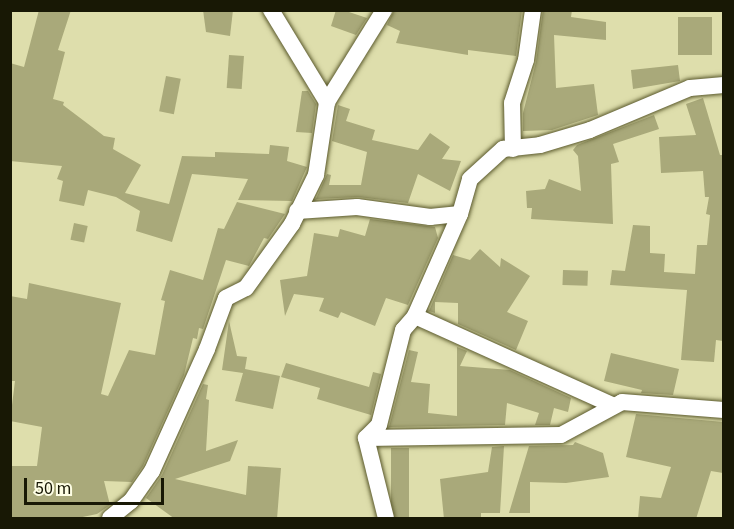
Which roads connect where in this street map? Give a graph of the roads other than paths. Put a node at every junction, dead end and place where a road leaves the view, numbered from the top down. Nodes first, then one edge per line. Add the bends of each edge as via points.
1 (271, 10) edge
2 (384, 10) edge
3 (533, 10) edge
4 (723, 85) edge
5 (327, 102) junction
6 (513, 149) junction
7 (297, 211) junction
8 (460, 214) junction
9 (415, 316) junction
10 (614, 406) junction
11 (723, 410) edge
12 (366, 438) junction
13 (110, 519) edge
14 (386, 519) edge

1 - 5 street
2 - 5 street
3 - 6 street via 526,60 512,103
4 - 6 street via 690,88 590,130
5 - 7 street via 316,175
6 - 8 street via 503,149 470,179
7 - 8 street via 357,207 430,217
7 - 13 street via 281,243 246,288 226,298 152,471 130,501
8 - 9 street
9 - 10 street
9 - 12 street via 403,330 379,425
10 - 11 street via 622,402
10 - 12 street via 561,435 505,434 464,440
12 - 14 street

